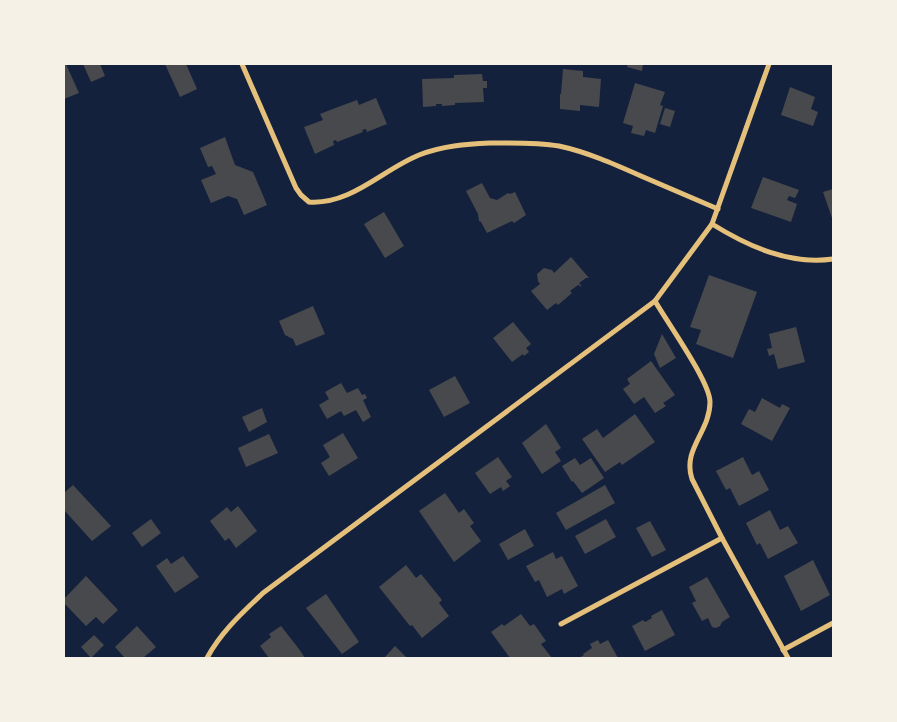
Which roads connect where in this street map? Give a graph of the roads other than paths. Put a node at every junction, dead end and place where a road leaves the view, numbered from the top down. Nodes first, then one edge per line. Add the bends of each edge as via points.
1 (242, 64) edge
2 (770, 64) edge
3 (718, 209) junction
4 (712, 224) junction
5 (833, 259) edge
6 (655, 301) junction
7 (722, 538) junction
8 (833, 623) edge
9 (561, 624) dead end
10 (783, 650) junction
11 (207, 658) edge
12 (788, 658) edge

1 - 3 street via 296,188 309,202 332,201 350,194 425,153 458,146 512,143 558,146 582,152
2 - 3 street
3 - 4 street
4 - 5 street via 741,242 786,257
4 - 6 street
6 - 7 street via 710,397 708,418 689,461 689,469
6 - 11 street via 263,594 231,623
7 - 9 street
7 - 10 street
8 - 10 street
10 - 12 street

